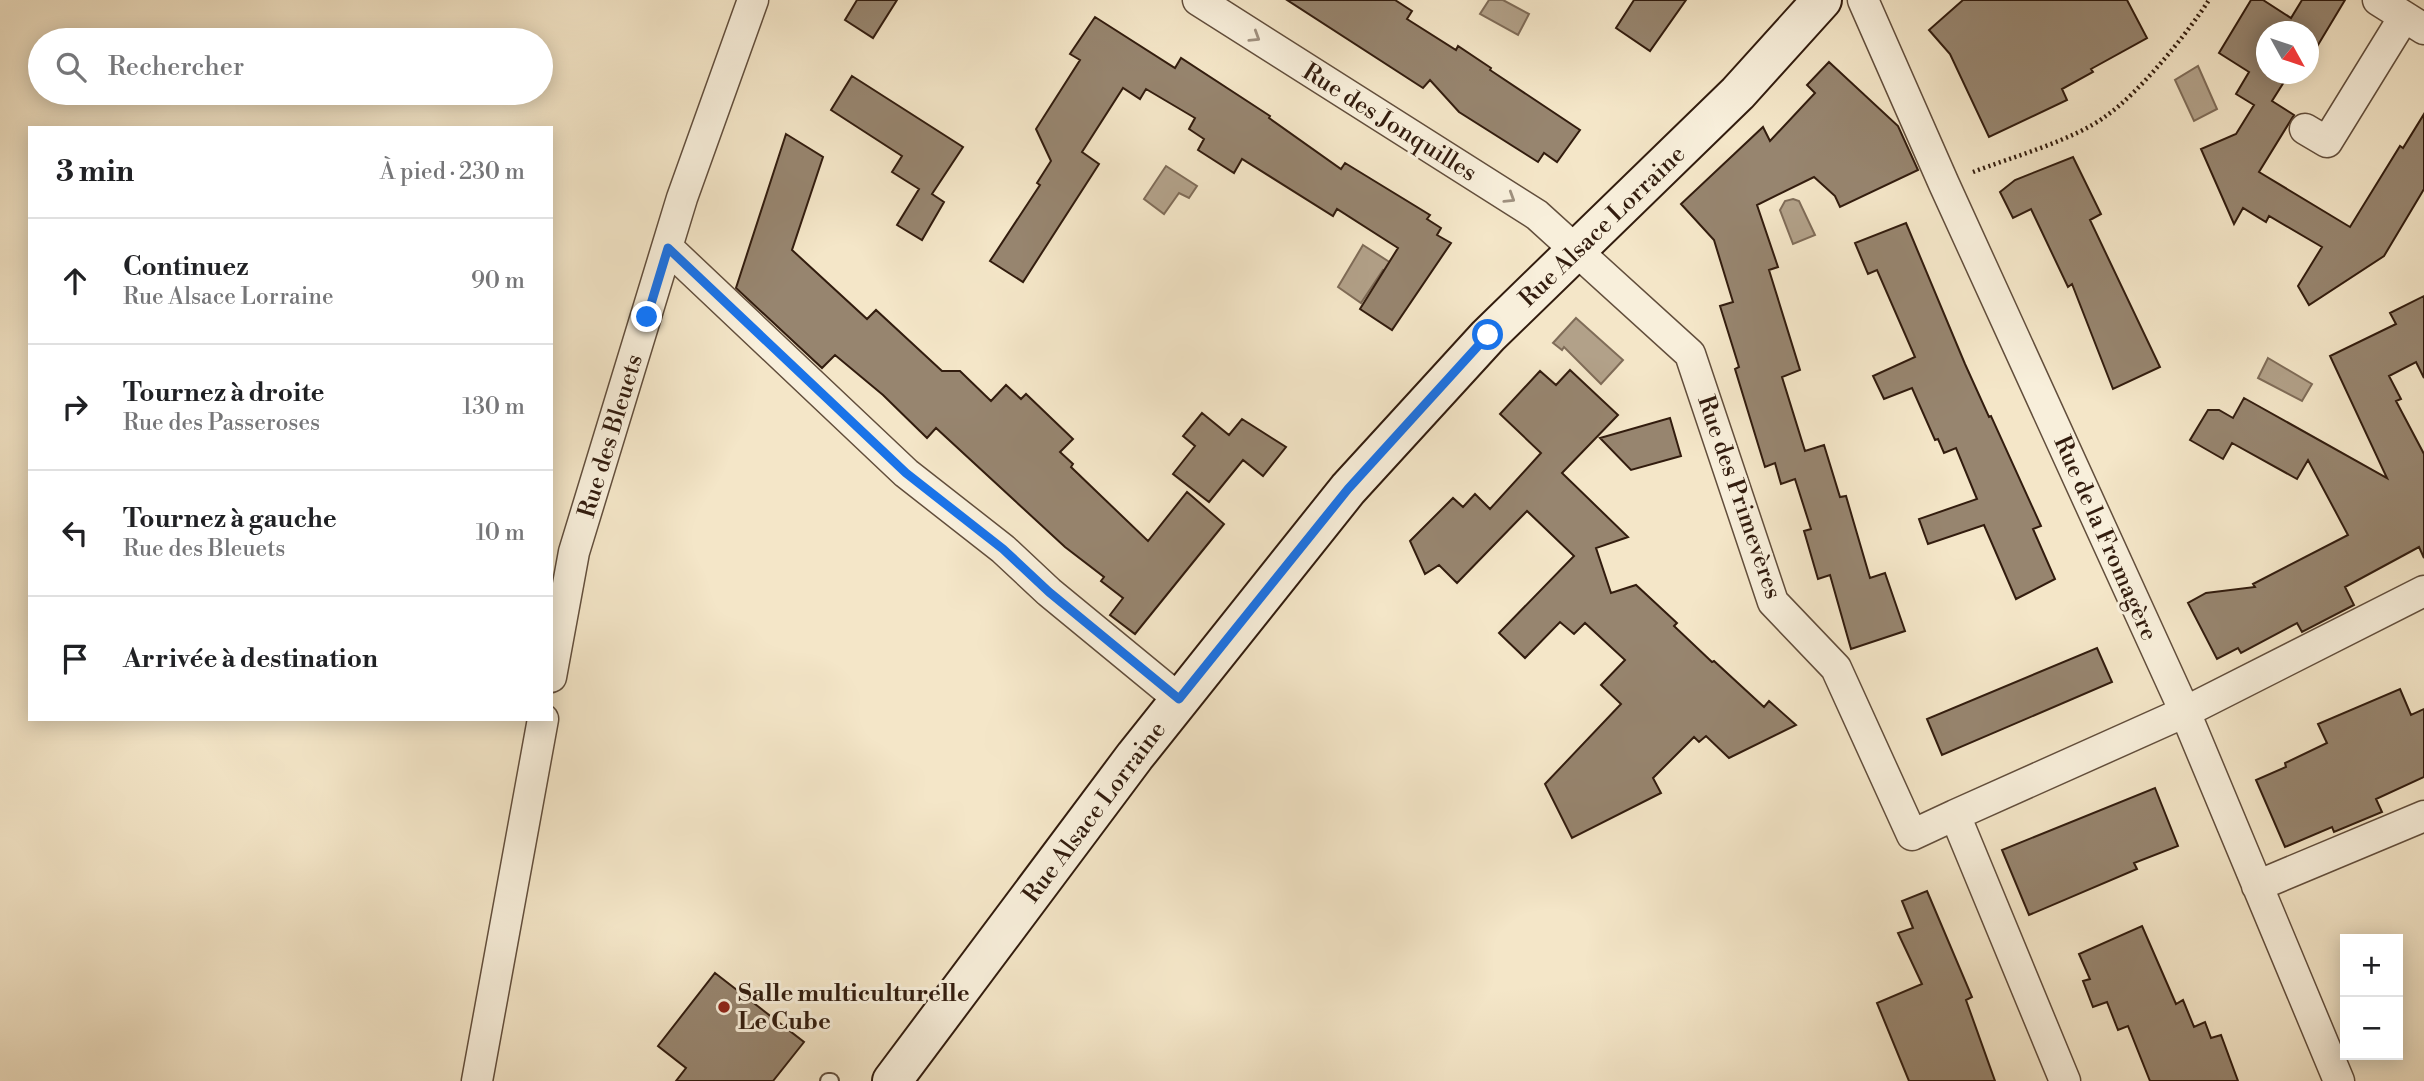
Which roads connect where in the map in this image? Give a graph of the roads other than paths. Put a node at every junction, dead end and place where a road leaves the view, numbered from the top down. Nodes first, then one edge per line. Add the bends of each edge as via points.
1 (753, 0) edge
2 (1198, 0) edge
3 (1863, 0) edge
4 (2378, 0) edge
5 (1808, 4) edge
6 (2414, 23) edge
7 (2305, 129) dead end
8 (668, 248) junction
9 (1577, 250) junction
10 (2424, 590) edge
11 (553, 666) edge
12 (1179, 699) junction
13 (2185, 712) junction
14 (543, 721) edge
15 (1955, 815) junction
16 (2424, 816) edge
17 (2257, 886) junction
18 (477, 1081) edge
19 (892, 1081) edge
20 (2065, 1081) edge
21 (2339, 1081) edge

1 - 8 street, Rue des Bleuets
2 -> 9 street, Rue des Jonquilles via 1537,215
3 - 13 street, Rue de la Fromagère
4 - 6 street
5 - 9 street, Rue Alsace Lorraine via 1738,93
6 - 7 street via 2327,142
8 - 11 street, Rue des Bleuets via 574,552
8 - 12 street via 906,473
9 - 12 street, Rue Alsace Lorraine via 1488,335 1348,489
9 - 15 street, Rue des Primevères via 1690,354 1773,602 1836,668 1912,835
10 - 13 street
12 - 19 street, Rue Alsace Lorraine
13 - 15 street
13 - 17 street, Rue de la Fromagère
14 - 18 street
15 - 20 street
16 - 17 street
17 - 21 street, Rue de la Fromagère

